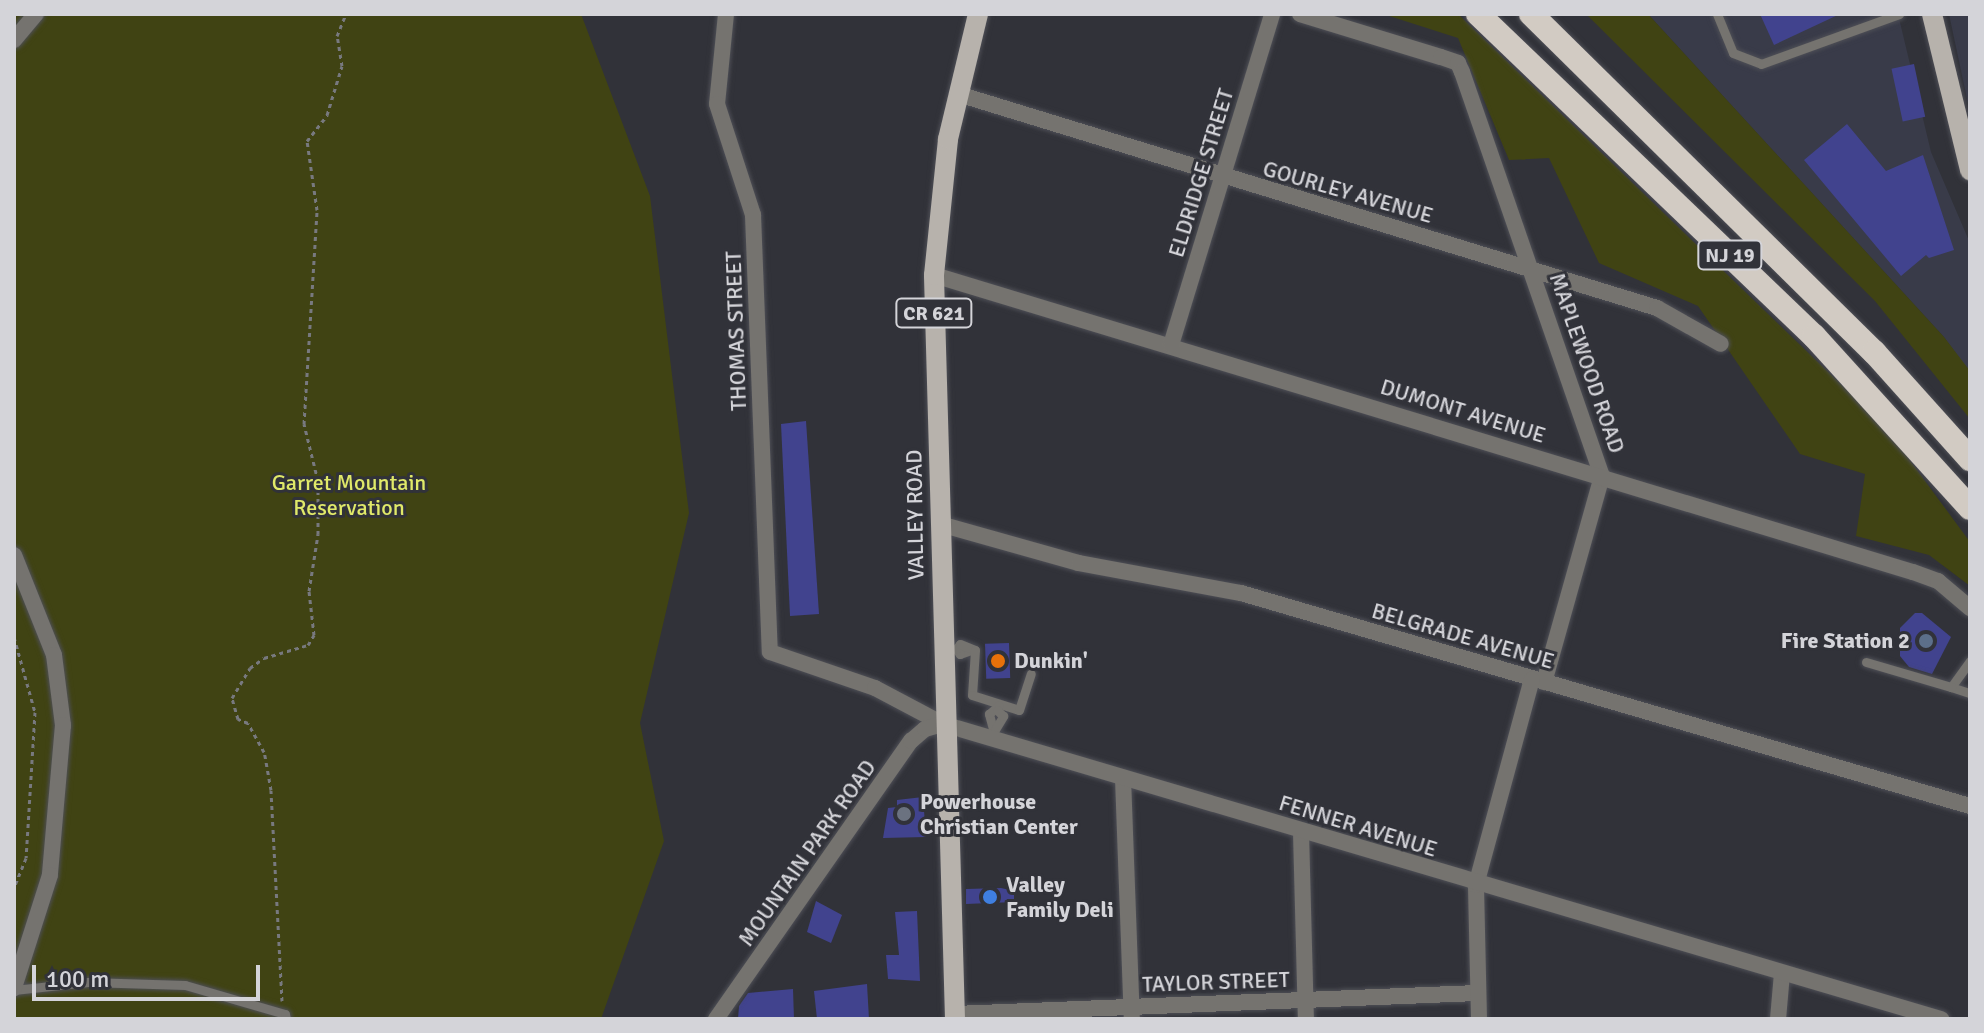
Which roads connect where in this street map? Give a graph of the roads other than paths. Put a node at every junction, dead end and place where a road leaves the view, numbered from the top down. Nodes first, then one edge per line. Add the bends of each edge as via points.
1 (36, 14) edge
2 (726, 14) edge
3 (978, 14) edge
4 (1272, 14) edge
5 (1300, 14) edge
6 (1478, 14) edge
7 (1531, 14) edge
8 (1717, 14) edge
9 (1899, 14) edge
10 (1932, 14) edge
11 (14, 40) edge
12 (958, 94) junction
13 (1970, 170) edge
14 (1222, 178) junction
15 (1532, 269) junction
16 (934, 275) junction
17 (1721, 344) dead end
18 (1171, 345) junction
19 (1970, 459) edge
20 (1602, 476) junction
21 (1970, 508) edge
22 (940, 524) junction
23 (14, 555) edge
24 (1970, 608) edge
25 (949, 649) junction
26 (770, 652) joint
27 (1970, 661) edge
28 (1866, 662) dead end
29 (1031, 674) dead end
30 (1538, 681) junction
31 (1951, 687) junction
32 (1970, 693) edge
33 (998, 707) junction
34 (943, 724) junction
35 (992, 734) junction
36 (1123, 778) junction
37 (1970, 806) edge
38 (1301, 832) junction
39 (1476, 885) junction
40 (1782, 973) junction
41 (14, 989) edge
42 (1478, 993) junction
43 (1305, 1000) junction
44 (1132, 1013) edge
45 (285, 1014) edge
46 (955, 1016) edge
47 (716, 1019) edge
48 (1306, 1019) edge
49 (1479, 1019) edge
50 (1778, 1019) edge
51 (1941, 1019) edge

1 - 11 street
2 - 26 street, THOMAS STREET via 717,104 753,215
3 - 12 main road, VALLEY ROAD / CR 621
4 - 14 street, ELDRIDGE STREET
5 - 15 street, MAPLEWOOD ROAD via 1458,63
6 - 21 highway, NJ 19 via 1832,355
7 - 19 highway, NJ 19 via 1874,352
8 - 9 lane via 1733,53 1761,64
10 - 13 main road
12 - 14 street, GOURLEY AVENUE
12 - 16 main road, VALLEY ROAD / CR 621
14 - 15 street, GOURLEY AVENUE
14 - 18 street, ELDRIDGE STREET
15 - 17 street, GOURLEY AVENUE via 1657,308
15 - 20 street, MAPLEWOOD ROAD
16 - 18 street, DUMONT AVENUE
16 - 22 main road, VALLEY ROAD / CR 621
18 - 20 street, DUMONT AVENUE
20 - 24 street, DUMONT AVENUE via 1926,576 1958,594
20 - 30 street, MAPLEWOOD ROAD
22 - 25 main road, VALLEY ROAD / CR 621
22 - 30 street, BELGRADE AVENUE via 1079,563 1241,593
23 - 41 street via 54,655 63,725 50,875
25 - 33 lane via 960,644 971,650 972,695
25 - 34 main road, VALLEY ROAD / CR 621
26 - 34 street, FENNER AVENUE via 875,688
27 - 31 lane
28 - 31 lane
29 - 33 lane via 1019,710
30 - 37 street, BELGRADE AVENUE
30 - 39 street, MAPLEWOOD ROAD
31 - 32 lane
33 - 35 lane via 1003,716
34 - 35 street, FENNER AVENUE
34 - 46 main road, VALLEY ROAD / CR 621
34 - 47 street, MOUNTAIN PARK ROAD via 925,729 911,741
35 - 36 street, FENNER AVENUE
36 - 38 street, FENNER AVENUE
36 - 44 street
38 - 39 street, FENNER AVENUE
38 - 43 street
39 - 40 street, FENNER AVENUE
39 - 42 street, MAPLEWOOD ROAD
40 - 50 street
40 - 51 street, FENNER AVENUE
41 - 45 lane via 88,982 185,985
42 - 43 street, TAYLOR STREET
42 - 49 street, MAPLEWOOD ROAD
43 - 44 street, TAYLOR STREET
43 - 48 street
44 - 46 street, TAYLOR STREET

